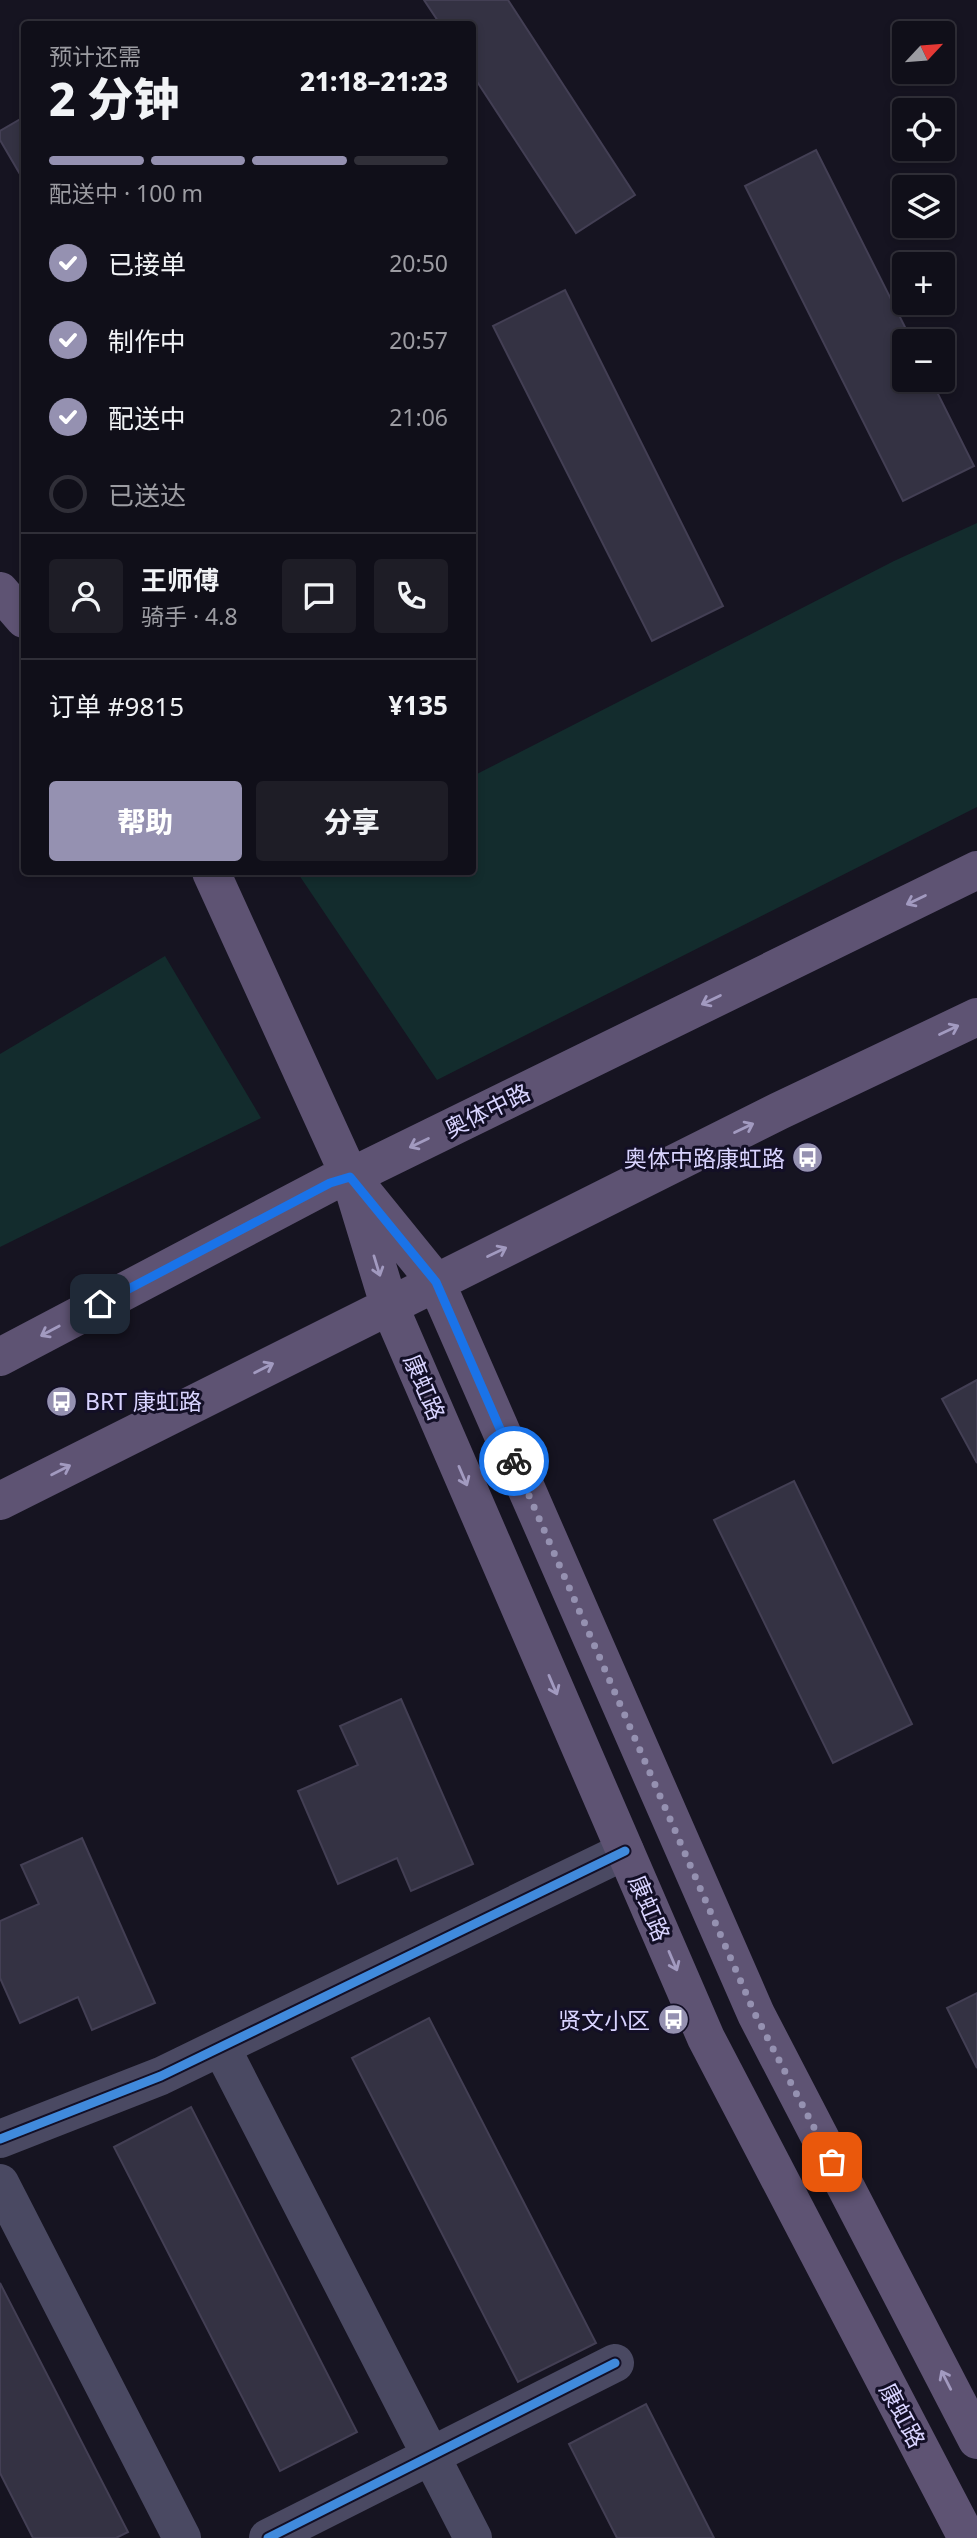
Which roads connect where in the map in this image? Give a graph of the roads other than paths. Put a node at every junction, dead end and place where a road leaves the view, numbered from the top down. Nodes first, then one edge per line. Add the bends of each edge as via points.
1 (0, 592) edge
2 (21, 615) edge
3 (977, 870) edge
4 (212, 875) edge
5 (977, 1017) edge
6 (350, 1177) junction
7 (436, 1282) junction
8 (389, 1305) junction
9 (0, 1357) edge
10 (0, 1501) edge
11 (625, 1851) junction
12 (222, 2047) junction
13 (0, 2139) edge
14 (0, 2183) edge
15 (615, 2362) dead end
16 (977, 2440) edge
17 (430, 2456) junction
18 (182, 2538) edge
19 (268, 2538) edge
20 (473, 2538) edge
21 (967, 2538) edge

1 - 2 main road
3 -> 6 main road, 奥体中路
4 - 6 main road, 康虹路
7 -> 5 main road
6 - 7 main road, 康虹路
6 -> 8 main road, 康虹路
6 -> 9 main road, 奥体中路 via 330,1183
7 - 8 main road
16 -> 7 main road, 康虹路 via 755,2014
10 -> 8 main road
8 -> 11 main road, 康虹路
11 - 12 street
11 -> 21 main road, 康虹路 via 706,2038
12 - 13 street
12 - 17 street
14 - 18 street
15 - 17 street
17 - 19 street
17 - 20 street

